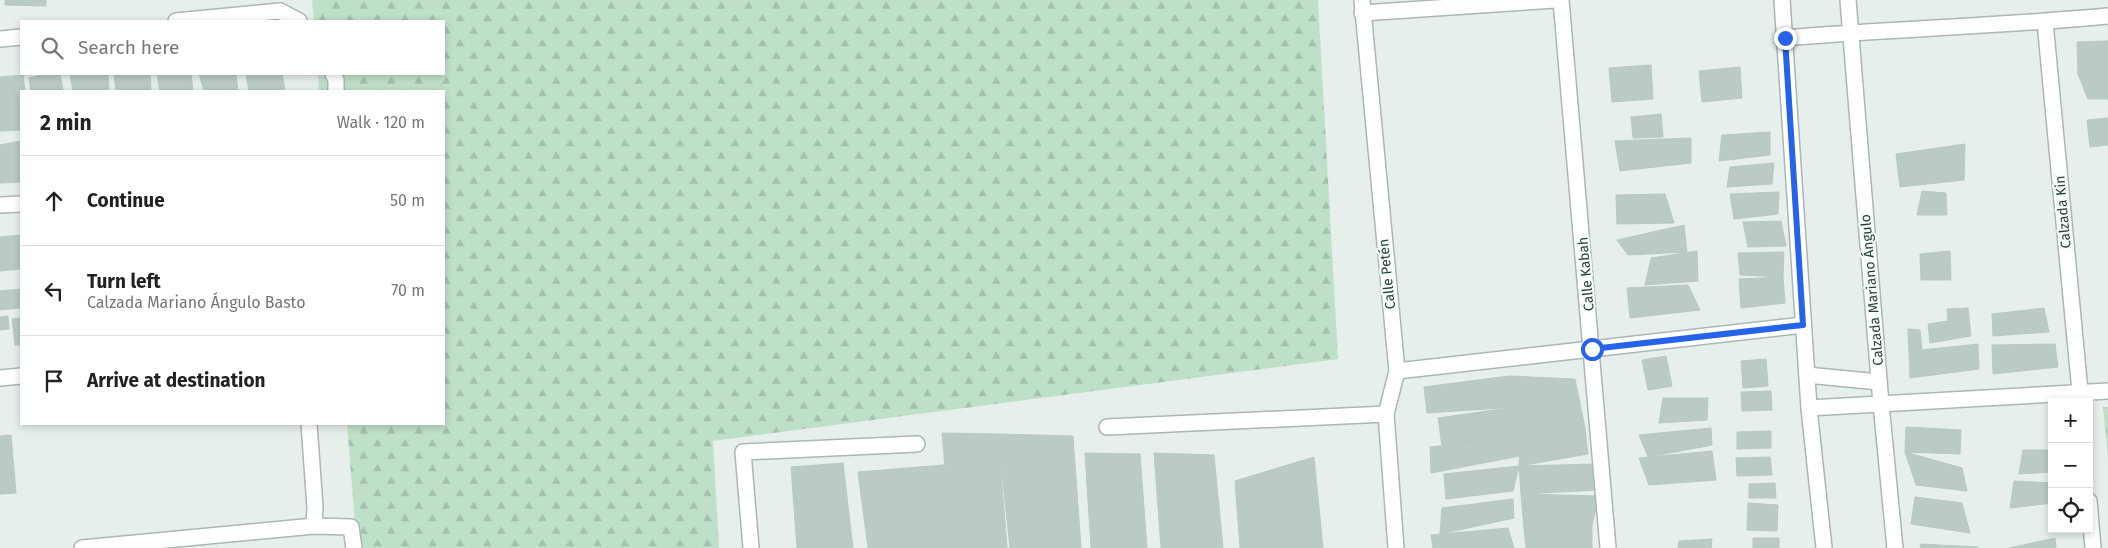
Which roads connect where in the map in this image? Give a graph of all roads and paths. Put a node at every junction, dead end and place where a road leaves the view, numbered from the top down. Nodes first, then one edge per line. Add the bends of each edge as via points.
1 (1556, 0) edge
2 (1561, 0) edge
3 (1782, 0) edge
4 (1848, 0) edge
5 (279, 5) edge
6 (1362, 6) edge
7 (2108, 16) edge
8 (182, 20) edge
9 (298, 20) edge
10 (2045, 22) junction
11 (1852, 32) junction
12 (20, 37) edge
13 (1785, 38) junction
14 (0, 39) edge
15 (334, 75) edge
16 (336, 90) edge
17 (20, 204) edge
18 (0, 205) edge
19 (1803, 325) junction
20 (1592, 349) junction
21 (1397, 371) junction
22 (1806, 375) junction
23 (20, 376) edge
24 (0, 378) edge
25 (1879, 382) junction
26 (2108, 391) edge
27 (2080, 397) edge
28 (1881, 404) junction
29 (1809, 408) junction
30 (1386, 414) junction
31 (309, 425) edge
32 (1107, 427) dead end
33 (917, 444) dead end
34 (314, 526) junction
35 (2092, 533) edge
36 (82, 548) edge
37 (354, 548) edge
38 (751, 548) edge
39 (1396, 548) edge
40 (1608, 548) edge
41 (1824, 548) edge
42 (1895, 548) edge
43 (2093, 548) edge

1 - 6 street
2 - 20 street, Calle Kabah
3 - 13 street
4 - 11 street, Calzada Mariano Ángulo
5 - 8 street
5 - 9 street
6 - 21 street, Calle Petén
7 - 10 street
10 - 11 street
10 - 27 street, Calzada Kin
11 - 13 street
11 - 25 street, Calzada Mariano Ángulo
12 - 14 street
13 - 19 street
15 - 16 street
17 - 18 street
19 - 20 street
19 - 22 street
20 - 21 street
20 - 40 street, Calle Kabah
21 - 30 street, Calle Petén
22 - 25 street
22 - 29 street
23 - 24 street
25 - 28 street, Calzada Mariano Ángulo
26 - 27 street
27 - 28 street
28 - 29 street
28 - 42 street, Calzada Mariano Ángulo
29 - 41 street
30 - 32 street
30 - 39 street, Calle Petén
31 - 34 street via 316,508
33 - 38 street via 743,452
34 - 36 street
34 - 37 street via 351,527
35 - 43 street

